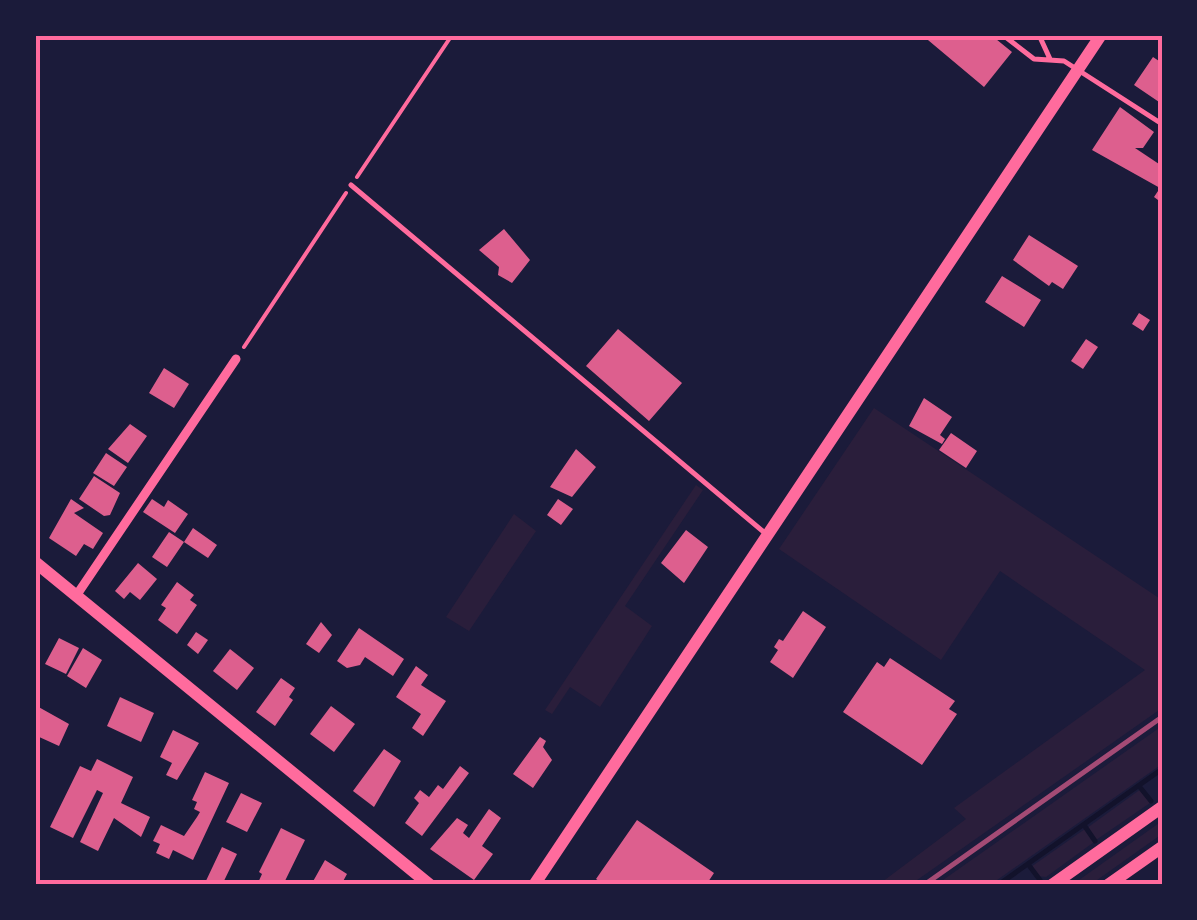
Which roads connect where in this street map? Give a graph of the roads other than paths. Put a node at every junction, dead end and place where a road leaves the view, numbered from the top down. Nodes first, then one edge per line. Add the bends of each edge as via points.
1 (1003, 35) edge
2 (1039, 35) edge
3 (1101, 35) edge
4 (1050, 59) junction
5 (1078, 68) junction
6 (1162, 124) edge
7 (352, 185) road end
8 (236, 359) road end
9 (766, 534) junction
10 (35, 562) edge
11 (76, 596) junction
12 (1162, 808) edge
13 (1162, 847) edge
14 (430, 885) edge
15 (534, 885) edge
16 (1052, 885) edge
17 (1108, 885) edge

1 - 4 lane via 1034,59
2 - 4 lane
3 - 5 main road
4 - 5 lane
5 - 6 lane
5 - 9 main road
7 - 9 lane
8 - 11 street
9 - 15 main road
10 - 11 main road
11 - 14 main road
12 - 16 main road
13 - 17 main road

